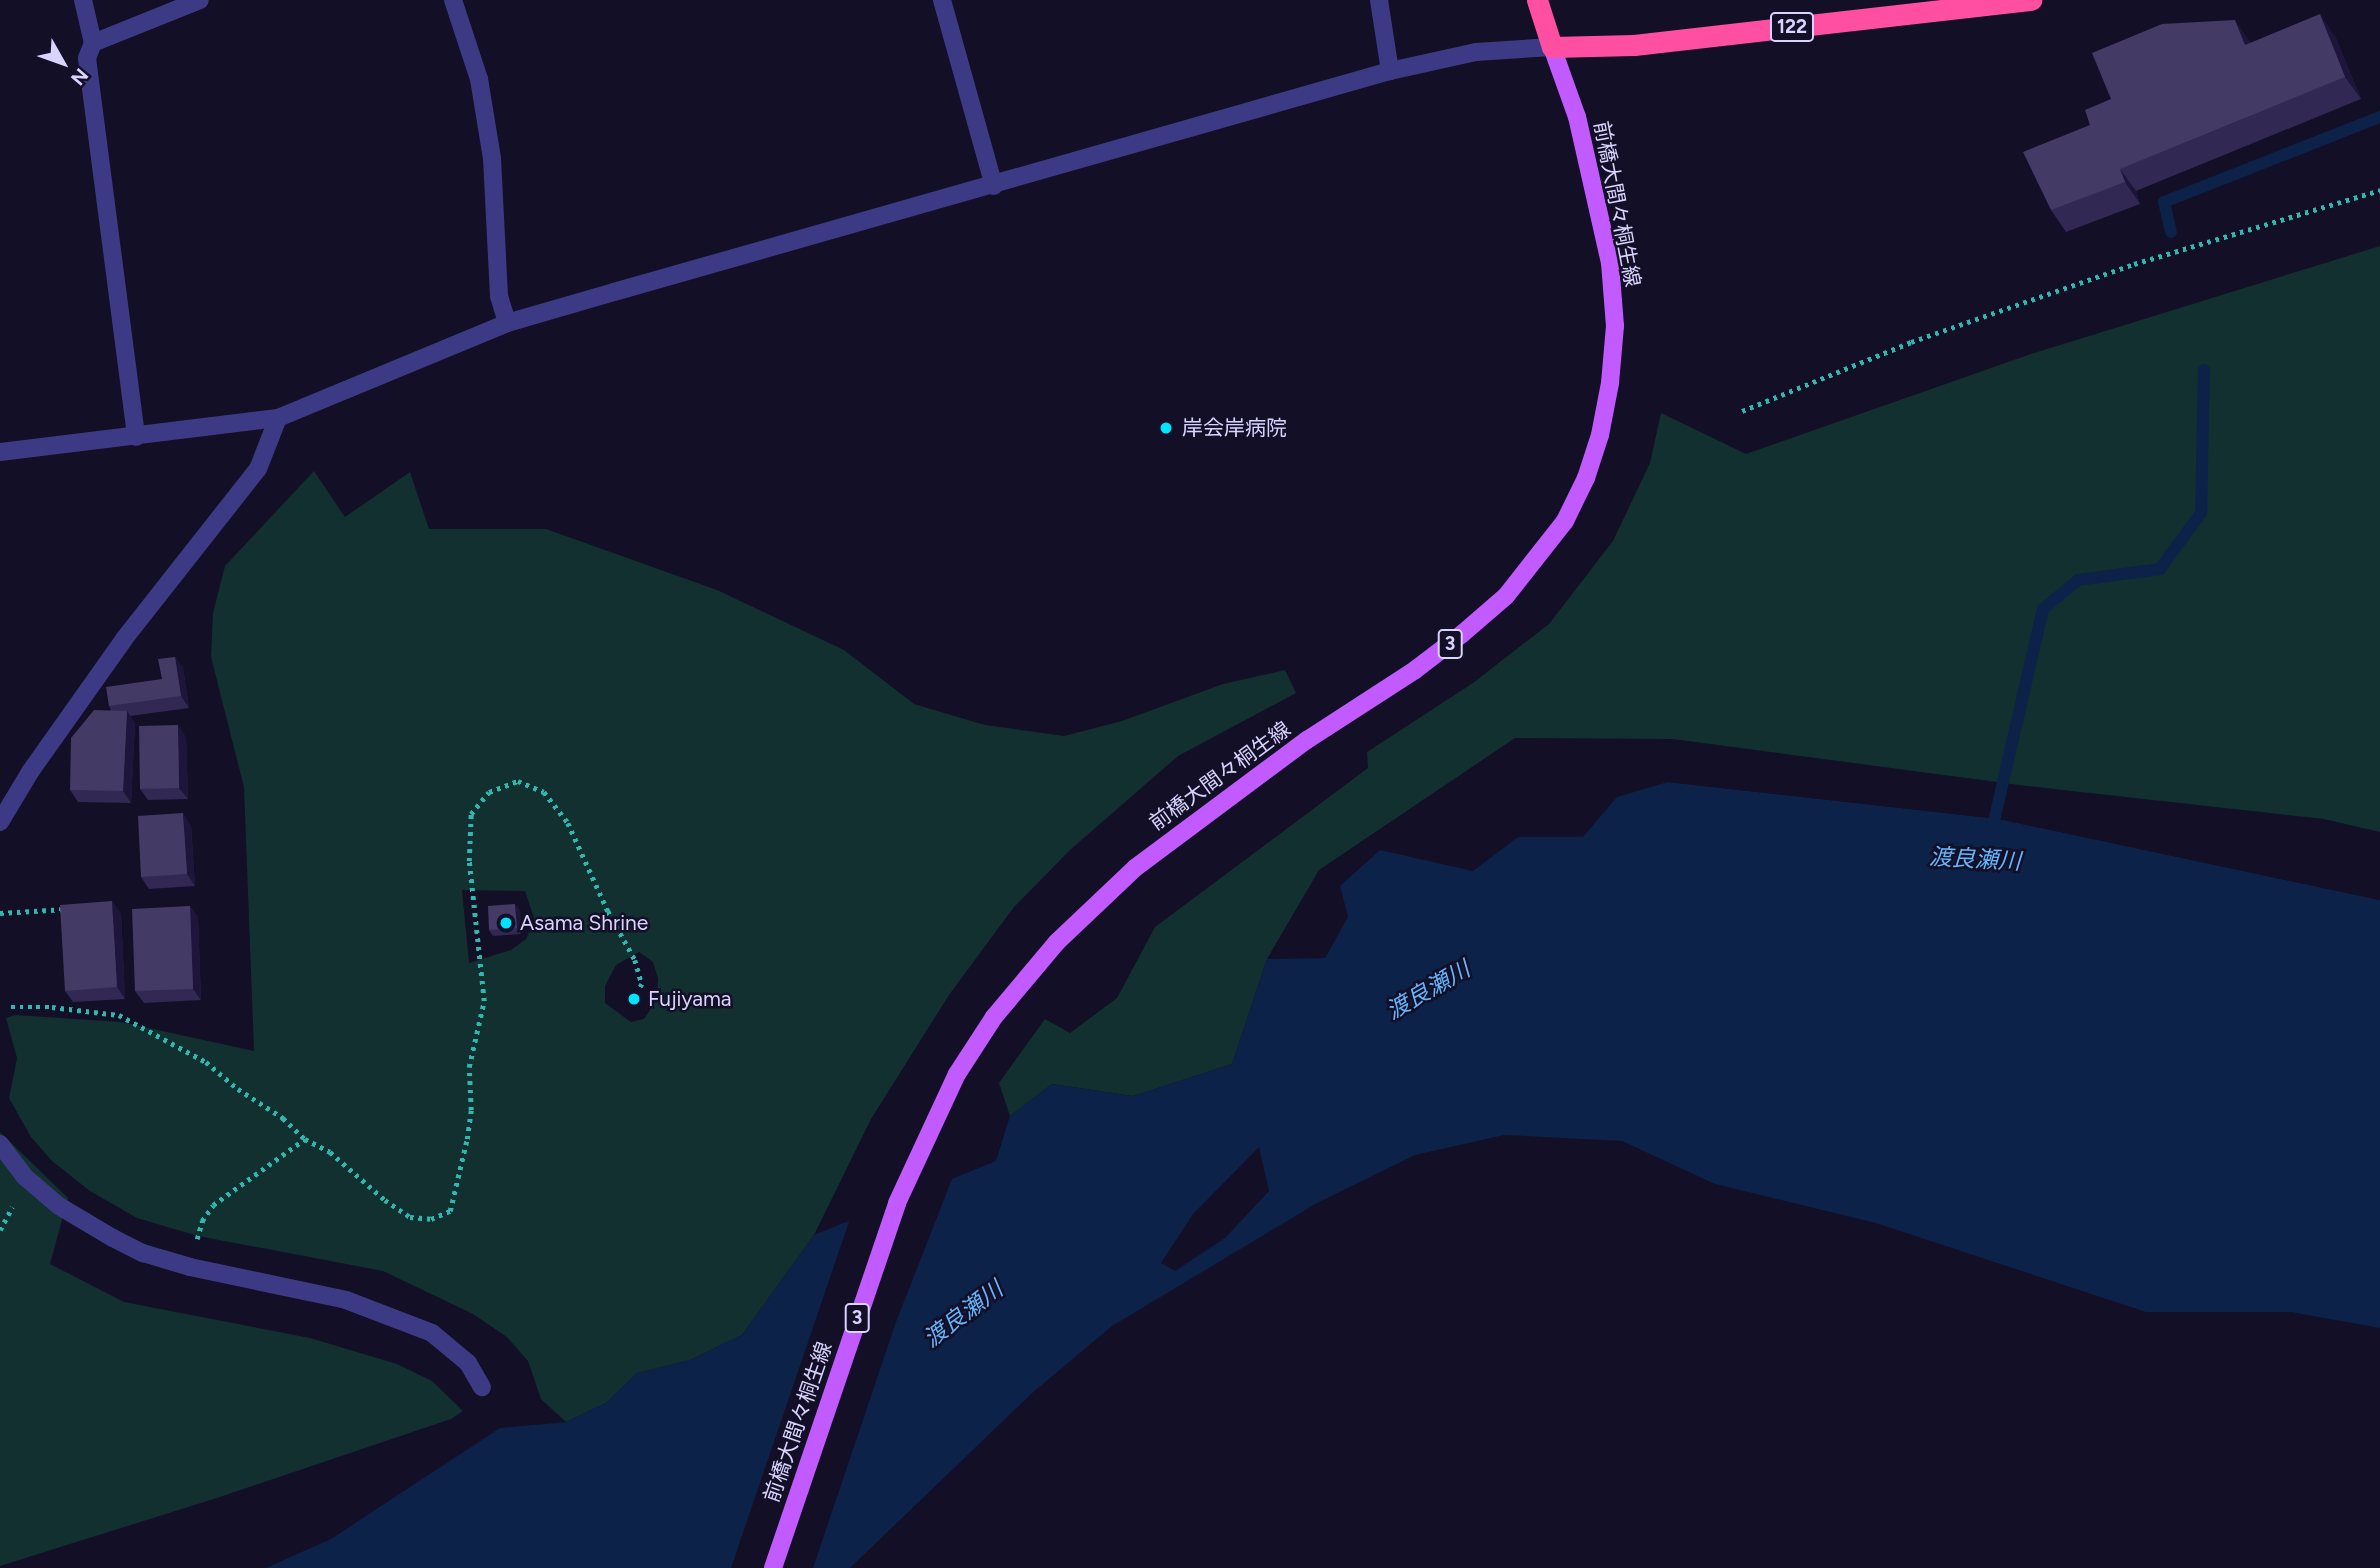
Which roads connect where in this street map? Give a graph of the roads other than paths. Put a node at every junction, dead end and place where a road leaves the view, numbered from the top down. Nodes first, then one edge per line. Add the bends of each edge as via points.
1 (83, 0) edge
2 (200, 0) edge
3 (453, 0) edge
4 (942, 0) edge
5 (1379, 0) edge
6 (1537, 0) edge
7 (2031, 0) edge
8 (93, 43) junction
9 (1552, 47) junction
10 (1390, 71) junction
11 (994, 186) junction
12 (507, 323) junction
13 (278, 418) junction
14 (136, 437) junction
15 (0, 452) edge
16 (0, 822) edge
17 (0, 1144) edge
18 (482, 1387) dead end
19 (773, 1568) edge

1 - 8 street
2 - 8 street
3 - 12 street via 479,79 488,132 499,296
4 - 11 street
5 - 10 street
6 - 9 highway
7 - 9 highway, 122 via 1634,45
8 - 14 street via 87,58
9 - 10 street via 1476,52
9 - 19 main road, 前橋大間々桐生線 / 3 via 1577,117 1610,263 1615,326 1600,435 1565,521 1506,596 1462,634 1190,826 1108,892 1027,975 957,1074 897,1203
10 - 11 street
11 - 12 street
12 - 13 street
13 - 14 street
13 - 16 street via 258,468 124,639
14 - 15 street
17 - 18 street via 25,1177 59,1206 143,1253 346,1300 432,1333 468,1363

